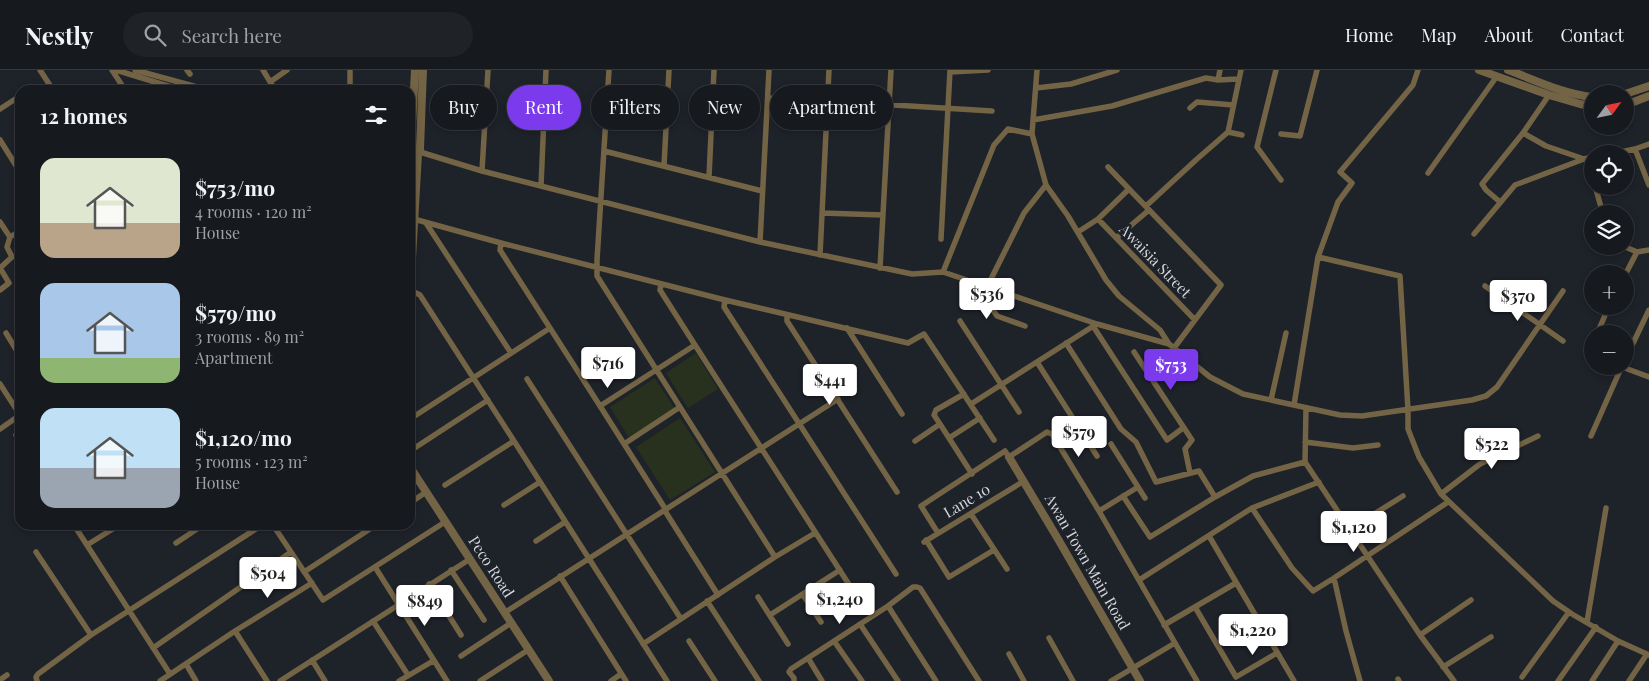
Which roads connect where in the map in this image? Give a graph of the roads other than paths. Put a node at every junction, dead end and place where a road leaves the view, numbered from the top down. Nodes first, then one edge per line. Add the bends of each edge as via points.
1 (40, 70) edge
2 (114, 70) edge
3 (135, 70) edge
4 (263, 70) edge
5 (287, 70) edge
6 (350, 70) edge
7 (415, 70) edge
8 (423, 70) edge
9 (488, 70) edge
10 (546, 70) edge
11 (609, 70) edge
12 (669, 70) edge
13 (714, 70) edge
14 (769, 70) edge
15 (829, 70) edge
16 (891, 70) edge
17 (988, 70) edge
18 (1037, 70) edge
19 (1117, 70) edge
20 (1220, 70) edge
21 (1241, 70) edge
22 (1276, 70) edge
23 (1317, 70) edge
24 (1418, 70) edge
25 (1479, 70) edge
26 (1510, 70) edge
27 (950, 71) edge
28 (1497, 76) junction
29 (1238, 79) junction
30 (1218, 80) junction
31 (270, 82) junction
32 (50, 85) edge
33 (122, 85) edge
34 (168, 85) edge
35 (272, 85) edge
36 (350, 85) edge
37 (414, 85) edge
38 (829, 85) edge
39 (890, 85) edge
40 (1649, 86) edge
41 (1036, 88) junction
42 (1634, 91) edge
43 (1549, 95) junction
44 (1584, 96) edge
45 (1649, 96) edge
46 (768, 98) joint
47 (15, 99) edge
48 (1634, 101) edge
49 (893, 105) edge
50 (1233, 105) junction
51 (1584, 105) edge
52 (948, 108) junction
53 (1190, 108) dead end
54 (0, 109) edge
55 (992, 111) dead end
56 (1033, 120) junction
57 (826, 130) edge
58 (887, 130) edge
59 (1228, 132) junction
60 (1523, 133) junction
61 (1032, 134) junction
62 (1281, 134) dead end
63 (1242, 135) dead end
64 (0, 140) edge
65 (1649, 144) edge
66 (1635, 150) joint
67 (604, 151) junction
68 (416, 152) edge
69 (1584, 157) edge
70 (1584, 160) edge
71 (15, 164) edge
72 (664, 166) junction
73 (1108, 167) dead end
74 (415, 168) edge
75 (482, 171) junction
76 (1428, 173) dead end
77 (709, 178) junction
78 (1281, 180) dead end
79 (1649, 185) edge
80 (541, 186) junction
81 (1046, 186) junction
82 (1129, 189) junction
83 (762, 191) junction
84 (601, 202) junction
85 (1500, 202) junction
86 (1147, 208) junction
87 (822, 213) junction
88 (883, 215) junction
89 (1098, 218) junction
90 (415, 219) edge
91 (0, 222) edge
92 (426, 223) junction
93 (1078, 232) junction
94 (15, 234) edge
95 (1474, 234) dead end
96 (10, 237) junction
97 (940, 238) dead end
98 (1116, 238) junction
99 (760, 242) junction
100 (501, 243) junction
101 (1649, 250) edge
102 (1636, 252) joint
103 (820, 255) junction
104 (1318, 257) junction
105 (1630, 265) edge
106 (597, 267) junction
107 (880, 268) junction
108 (943, 272) junction
109 (661, 284) junction
110 (1485, 286) dead end
111 (987, 287) junction
112 (0, 290) edge
113 (1563, 291) dead end
114 (415, 293) edge
115 (725, 300) junction
116 (1649, 310) edge
117 (788, 316) junction
118 (1195, 320) junction
119 (960, 321) dead end
120 (1095, 325) junction
121 (1540, 325) junction
122 (1025, 326) dead end
123 (550, 328) junction
124 (847, 328) junction
125 (6, 333) dead end
126 (1286, 333) dead end
127 (1563, 341) dead end
128 (1634, 341) edge
129 (1066, 343) junction
130 (695, 345) junction
131 (1172, 346) junction
132 (15, 348) edge
133 (1134, 352) dead end
134 (511, 353) junction
135 (1036, 362) junction
136 (657, 370) junction
137 (1634, 371) edge
138 (1618, 375) edge
139 (474, 377) junction
140 (1649, 377) edge
141 (527, 378) dead end
142 (0, 384) edge
143 (1001, 385) junction
144 (964, 394) junction
145 (838, 399) junction
146 (488, 400) junction
147 (1271, 400) junction
148 (971, 404) junction
149 (1294, 405) junction
150 (600, 406) junction
151 (15, 407) edge
152 (680, 407) junction
153 (1306, 408) junction
154 (1408, 410) junction
155 (1019, 412) dead end
156 (902, 414) dead end
157 (415, 416) edge
158 (15, 418) edge
159 (980, 418) junction
160 (940, 424) junction
161 (800, 425) junction
162 (1183, 428) junction
163 (0, 429) edge
164 (1538, 436) dead end
165 (1590, 436) dead end
166 (949, 438) junction
167 (994, 440) dead end
168 (514, 441) junction
169 (915, 441) dead end
170 (1305, 442) junction
171 (624, 444) junction
172 (1110, 444) dead end
173 (1378, 445) dead end
174 (415, 448) edge
175 (761, 449) junction
176 (1097, 456) dead end
177 (1009, 457) junction
178 (1305, 462) junction
179 (722, 473) junction
180 (1190, 473) junction
181 (972, 474) junction
182 (415, 475) edge
183 (1024, 481) junction
184 (540, 482) junction
185 (1318, 482) junction
186 (446, 485) dead end
187 (1138, 488) junction
188 (426, 492) junction
189 (897, 492) dead end
190 (1441, 494) junction
191 (1123, 496) junction
192 (1403, 496) dead end
193 (1215, 497) junction
194 (1145, 498) dead end
195 (415, 499) edge
196 (1448, 502) junction
197 (504, 506) dead end
198 (1252, 508) junction
199 (1606, 508) dead end
200 (665, 510) junction
201 (1099, 511) junction
202 (971, 514) junction
203 (445, 522) junction
204 (566, 522) junction
205 (1350, 529) junction
206 (77, 530) edge
207 (111, 530) edge
208 (196, 530) edge
209 (254, 530) edge
210 (277, 530) edge
211 (368, 530) edge
212 (815, 533) junction
213 (938, 533) junction
214 (627, 534) junction
215 (1209, 536) junction
216 (536, 541) dead end
217 (176, 543) dead end
218 (87, 545) junction
219 (994, 550) junction
220 (36, 552) dead end
221 (291, 552) junction
222 (1368, 556) junction
223 (775, 557) junction
224 (470, 559) junction
225 (590, 559) junction
226 (375, 567) junction
227 (1007, 569) dead end
228 (452, 570) junction
229 (840, 570) junction
230 (304, 572) junction
231 (896, 574) dead end
232 (560, 576) junction
233 (1334, 578) junction
234 (1139, 580) junction
235 (312, 583) junction
236 (1236, 583) junction
237 (429, 584) junction
238 (718, 594) junction
239 (803, 595) junction
240 (758, 597) dead end
241 (857, 597) dead end
242 (1471, 600) dead end
243 (707, 601) junction
244 (399, 604) junction
245 (888, 606) junction
246 (1195, 607) junction
247 (130, 611) junction
248 (1569, 612) junction
249 (504, 613) junction
250 (770, 615) junction
251 (681, 619) junction
252 (484, 620) dead end
253 (373, 621) junction
254 (511, 622) junction
255 (821, 622) dead end
256 (1587, 622) junction
257 (860, 624) junction
258 (1164, 625) junction
259 (1596, 627) junction
260 (235, 632) junction
261 (91, 634) junction
262 (461, 635) dead end
263 (1420, 635) junction
264 (1490, 637) dead end
265 (1049, 638) dead end
266 (689, 641) dead end
267 (834, 641) junction
268 (1618, 641) junction
269 (1175, 643) junction
270 (643, 644) junction
271 (788, 644) dead end
272 (153, 648) junction
273 (528, 650) junction
274 (1277, 653) junction
275 (1009, 654) dead end
276 (1648, 654) edge
277 (461, 656) dead end
278 (808, 658) junction
279 (312, 660) junction
280 (433, 660) junction
281 (186, 664) junction
282 (1443, 668) junction
283 (1133, 669) junction
284 (170, 674) junction
285 (621, 674) junction
286 (7, 675) dead end
287 (408, 675) junction
288 (1522, 677) dead end
289 (0, 680) edge
290 (37, 681) edge
291 (160, 681) edge
292 (196, 681) edge
293 (267, 681) edge
294 (280, 681) edge
295 (326, 681) edge
296 (399, 681) edge
297 (446, 681) edge
298 (480, 681) edge
299 (549, 681) edge
300 (611, 681) edge
301 (626, 681) edge
302 (666, 681) edge
303 (715, 681) edge
304 (759, 681) edge
305 (794, 681) edge
306 (822, 681) edge
307 (862, 681) edge
308 (898, 681) edge
309 (936, 681) edge
310 (979, 681) edge
311 (1024, 681) edge
312 (1074, 681) edge
313 (1111, 681) edge
314 (1140, 681) edge
315 (1197, 681) edge
316 (1294, 681) edge
317 (1360, 681) edge
318 (1454, 681) edge
319 (1558, 681) edge
320 (1592, 681) edge
321 (1629, 681) edge

1 - 32 street
2 - 33 street
2 - 34 street
3 - 34 street
4 - 31 street
5 - 31 street
6 - 36 street
7 - 37 street
8 - 68 street
9 - 75 street
10 - 80 street
11 - 67 street
12 - 72 street
13 - 77 street
14 - 46 street
15 - 38 street
16 - 39 street
17 - 27 street
18 - 41 street
19 - 41 street via 1071,84
20 - 30 street
21 - 29 street
22 - 78 street via 1257,147
23 - 62 street via 1300,136
24 - 104 street via 1413,85 1340,172 1352,183 1338,202
25 - 28 street
26 - 44 street
27 - 52 street
28 - 43 street
28 - 76 street
29 - 30 street
29 - 50 street
30 - 56 street via 1206,78 1112,106
31 - 35 street
40 - 42 street
41 - 56 street
43 - 51 street
43 - 60 street
45 - 48 street
46 - 83 street
47 - 54 street
49 - 52 street
50 - 53 street via 1198,102
50 - 59 street
52 - 55 street
52 - 97 street
56 - 61 street
57 - 87 street
58 - 88 street
59 - 63 street
59 - 86 street
60 - 69 street via 1546,146
60 - 85 street via 1482,184
61 - 81 street
61 - 108 street via 1008,129 994,145
64 - 71 street
65 - 66 street
66 - 79 street
67 - 72 street
67 - 84 street
68 - 74 street
68 - 75 street
70 - 85 street via 1516,185
72 - 77 street
73 - 82 street
75 - 80 street
77 - 83 street
80 - 84 street
81 - 93 street
81 - 111 street via 1024,213
82 - 86 street
82 - 89 street
83 - 99 street
84 - 99 street
84 - 106 street
85 - 95 street
86 - 98 street
86 - 118 street via 1221,285
87 - 88 street
87 - 103 street
88 - 107 street
89 - 93 street
89 - 98 street, Awaisia Street
90 - 92 street
91 - 96 street
92 - 100 street
92 - 134 street
93 - 131 street via 1119,296 1160,330
94 - 96 street
96 - 112 street via 7,247 12,256 0,268 9,283
98 - 118 street, Awaisia Street
99 - 103 street
100 - 106 street
100 - 123 street via 500,250
101 - 102 street
102 - 105 street
103 - 107 street
104 - 149 street
104 - 154 street via 1400,276
106 - 109 street
106 - 136 street via 599,281
107 - 108 street via 912,274
108 - 111 street
109 - 115 street
109 - 130 street via 660,290
110 - 121 street
111 - 120 street
111 - 122 street via 985,299 997,316
113 - 121 street
114 - 139 street via 420,295
115 - 117 street
115 - 161 street via 724,307
116 - 128 street
117 - 124 street
117 - 145 street via 787,321
118 - 131 street
119 - 143 street
120 - 129 street
120 - 131 street
120 - 162 street via 1167,440
121 - 127 street
121 - 154 street via 1497,387 1486,396
123 - 134 street
123 - 150 street
124 - 144 street via 908,343 924,334
124 - 156 street
125 - 132 street
126 - 147 street
129 - 135 street
129 - 180 street via 1121,428 1136,442 1156,482
130 - 136 street
130 - 175 street
131 - 147 street via 1210,377 1243,394
133 - 162 street
134 - 139 street
135 - 143 street
135 - 176 street
136 - 150 street
136 - 152 street
137 - 140 street
138 - 165 street
139 - 146 street
139 - 157 street
141 - 214 street
142 - 151 street
143 - 148 street
143 - 155 street
144 - 148 street
144 - 160 street via 936,410 934,415
145 - 161 street
145 - 189 street
146 - 168 street
146 - 174 street
147 - 149 street
148 - 159 street
149 - 153 street
150 - 171 street
152 - 171 street
152 - 179 street
153 - 154 street via 1362,416
153 - 170 street
154 - 190 street via 1410,436
158 - 163 street
159 - 166 street
159 - 167 street
160 - 166 street
160 - 169 street
161 - 175 street
161 - 231 street
162 - 180 street via 1192,440 1185,449
164 - 190 street via 1480,464
166 - 181 street
168 - 184 street
168 - 186 street
170 - 173 street via 1353,448
170 - 178 street
171 - 200 street
172 - 187 street
175 - 179 street
175 - 212 street
177 - 181 street via 1005,451
177 - 183 street, Awan Town Main Road
177 - 201 street via 1050,432
178 - 185 street
178 - 193 street via 1253,476
179 - 200 street
179 - 223 street
180 - 193 street via 1199,471
181 - 213 street via 921,506
182 - 188 street, Peco Road
183 - 202 street, Lane 10
183 - 283 street, Awan Town Main Road
184 - 197 street
184 - 204 street
185 - 198 street
185 - 205 street
187 - 191 street
187 - 194 street
188 - 195 street
188 - 203 street, Peco Road
190 - 196 street
191 - 193 street via 1150,537
191 - 201 street
192 - 205 street
196 - 222 street
196 - 248 street via 1553,601
198 - 215 street
198 - 233 street via 1310,590
199 - 256 street
200 - 214 street
200 - 238 street
201 - 234 street
202 - 213 street, Lane 10
202 - 219 street
203 - 224 street, Peco Road
203 - 226 street
204 - 216 street
204 - 225 street
205 - 222 street
206 - 218 street
207 - 218 street
208 - 217 street
209 - 247 street
210 - 221 street
211 - 230 street
212 - 223 street
212 - 229 street
213 - 219 street, Lane 10 via 925,541 949,577
214 - 225 street
214 - 251 street
215 - 234 street
215 - 236 street
218 - 247 street
219 - 227 street
220 - 261 street
221 - 230 street
221 - 272 street
222 - 233 street
222 - 263 street
223 - 238 street
224 - 228 street
224 - 249 street, Peco Road
225 - 232 street
225 - 270 street
226 - 235 street via 325,599
226 - 244 street
228 - 237 street
228 - 252 street
229 - 239 street
229 - 241 street
230 - 235 street
232 - 249 street
232 - 285 street
233 - 317 street
234 - 258 street
235 - 260 street
236 - 246 street
236 - 274 street
237 - 244 street
237 - 262 street
238 - 243 street
239 - 250 street
239 - 255 street
240 - 250 street
242 - 263 street
243 - 251 street
243 - 304 street
244 - 253 street
244 - 280 street
245 - 257 street
245 - 309 street
245 - 310 street via 913,587 920,588
246 - 258 street
246 - 274 street via 1236,678
247 - 261 street
247 - 272 street
248 - 256 street
248 - 288 street
249 - 254 street, Peco Road
250 - 271 street
251 - 270 street
253 - 279 street
253 - 287 street
254 - 273 street, Peco Road
254 - 277 street
256 - 259 street
257 - 267 street
257 - 308 street
258 - 269 street
259 - 268 street
259 - 319 street
260 - 281 street
260 - 293 street
261 - 290 street via 38,674
263 - 282 street
264 - 282 street
265 - 312 street
266 - 303 street
267 - 278 street
267 - 307 street
268 - 276 street
268 - 320 street
269 - 283 street
269 - 315 street
270 - 302 street
272 - 284 street
273 - 298 street
273 - 299 street, Peco Road
274 - 316 street
275 - 311 street
276 - 321 street
278 - 305 street via 790,670
278 - 306 street
279 - 294 street
279 - 295 street
280 - 287 street
280 - 297 street
281 - 284 street
281 - 292 street
282 - 318 street
283 - 313 street
283 - 314 street, Awan Town Main Road
284 - 291 street
285 - 300 street
285 - 301 street
286 - 289 street
287 - 296 street

